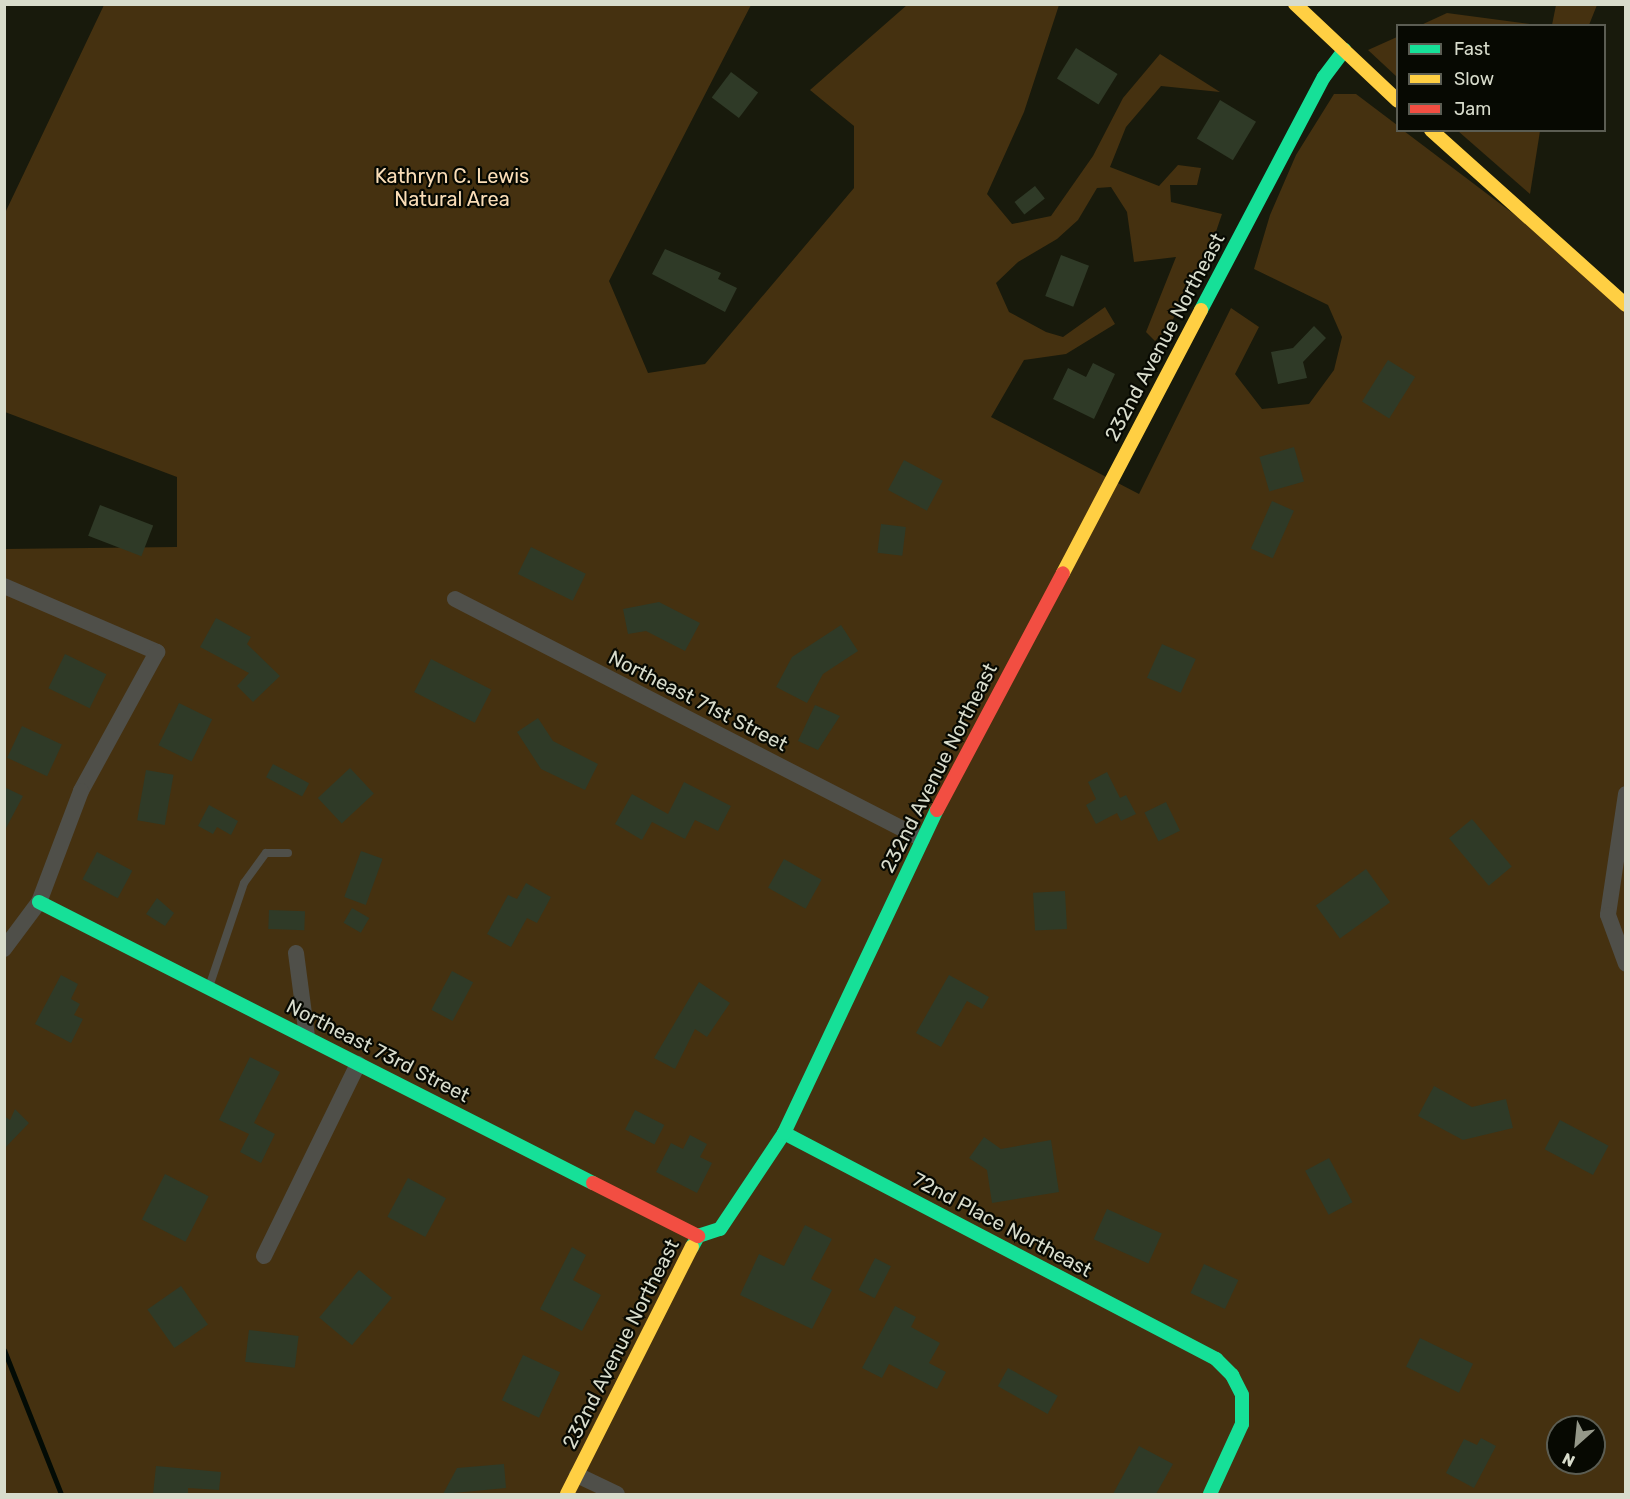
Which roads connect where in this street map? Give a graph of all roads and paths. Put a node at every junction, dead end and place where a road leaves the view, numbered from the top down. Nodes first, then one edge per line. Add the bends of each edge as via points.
1 (1295, 4) edge
2 (1344, 50) junction
3 (1396, 99) edge
4 (1433, 132) edge
5 (1626, 305) edge
6 (4, 586) edge
7 (455, 599) dead end
8 (1626, 794) edge
9 (922, 839) junction
10 (288, 853) dead end
11 (39, 902) junction
12 (4, 949) edge
13 (296, 953) dead end
14 (1626, 964) edge
15 (209, 987) junction
16 (307, 1036) junction
17 (358, 1064) junction
18 (784, 1133) junction
19 (698, 1236) junction
20 (264, 1256) dead end
21 (577, 1475) junction
22 (567, 1494) edge
23 (617, 1494) edge
24 (1210, 1494) edge

1 - 2 street
2 - 3 street
2 - 9 street, 232nd Avenue Northeast via 1324,77
4 - 5 street
6 - 11 street via 153,659 81,791
7 - 9 street, Northeast 71st Street
8 - 14 street via 1608,915
9 - 18 street, 232nd Avenue Northeast
10 - 15 lane via 266,853 244,883
11 - 12 street
11 - 15 street, Northeast 73rd Street
13 - 16 street
15 - 16 street, Northeast 73rd Street
16 - 17 street, Northeast 73rd Street
17 - 19 street, Northeast 73rd Street
17 - 20 street
18 - 19 street, 232nd Avenue Northeast via 720,1229
18 - 24 street, 72nd Place Northeast via 1202,1351 1232,1375 1242,1395 1242,1424 1235,1447
19 - 21 street, 232nd Avenue Northeast
21 - 22 street, 232nd Avenue Northeast
21 - 23 street

